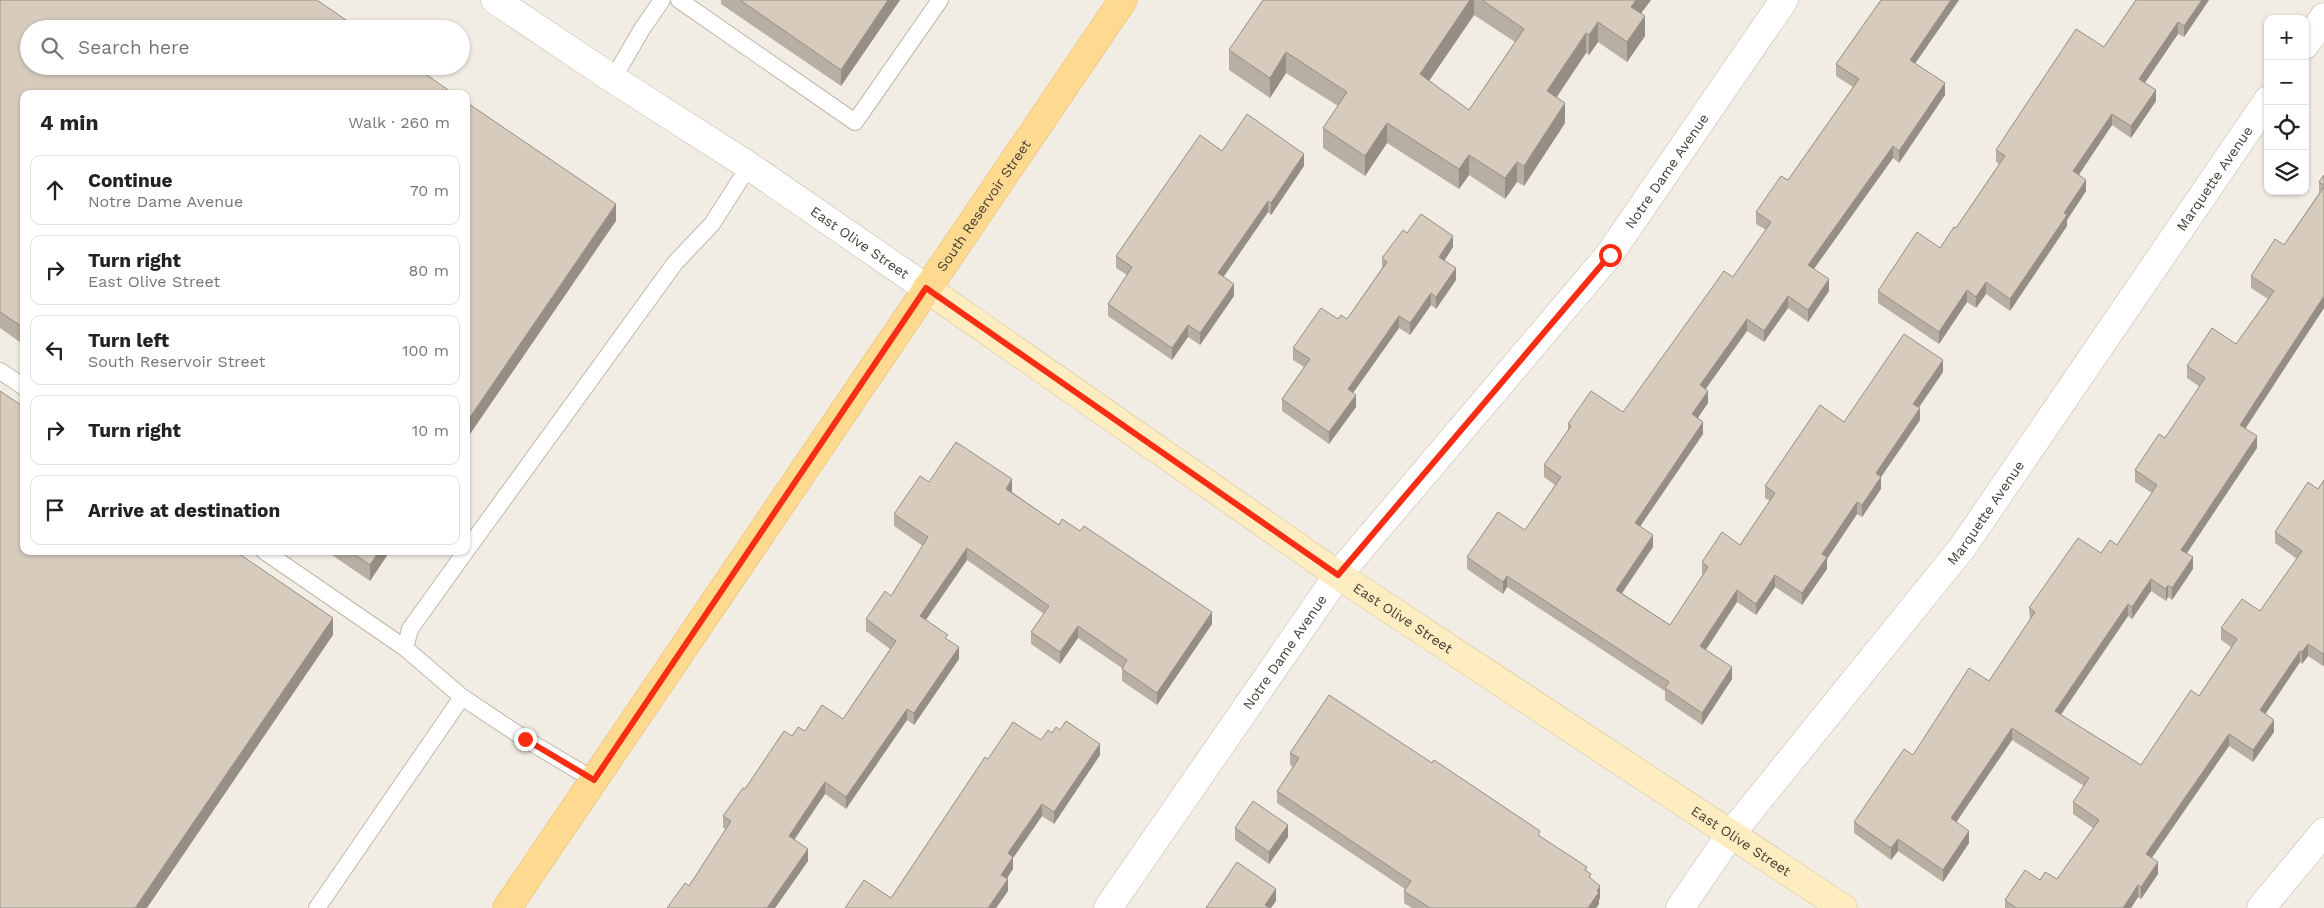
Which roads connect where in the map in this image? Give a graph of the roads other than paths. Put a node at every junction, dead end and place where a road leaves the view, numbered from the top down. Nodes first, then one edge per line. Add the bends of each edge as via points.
1 (496, 0) edge
2 (662, 0) edge
3 (679, 0) edge
4 (940, 0) edge
5 (1123, 0) edge
6 (1784, 0) edge
7 (2324, 17) edge
8 (2309, 39) edge
9 (613, 79) junction
10 (2265, 105) edge
11 (749, 166) junction
12 (926, 288) junction
13 (0, 371) edge
14 (20, 384) edge
15 (470, 545) edge
16 (270, 555) edge
17 (463, 555) edge
18 (1338, 575) junction
19 (406, 648) junction
20 (462, 697) junction
21 (594, 780) junction
22 (2324, 832) edge
23 (1730, 835) junction
24 (317, 908) edge
25 (507, 908) edge
26 (1108, 908) edge
27 (1680, 908) edge
28 (1843, 908) edge
29 (2261, 908) edge

1 - 9 street, East Olive Street
2 - 9 lane
3 - 4 lane via 855,122
5 - 12 main road, South Reservoir Street
6 - 18 street, Notre Dame Avenue via 1610,255
7 - 8 street
9 - 11 street, East Olive Street
10 - 23 street, Marquette Avenue via 1962,548
11 - 12 street, East Olive Street
11 - 15 lane via 712,224 675,263
12 - 18 street, East Olive Street
12 - 21 main road, South Reservoir Street
13 - 14 lane
16 - 19 lane
17 - 19 lane via 410,629
18 - 23 street, East Olive Street
18 - 26 street, Notre Dame Avenue
19 - 20 lane
20 - 21 lane
20 - 24 lane
21 - 25 main road, South Reservoir Street
22 - 29 street
23 - 27 street, Marquette Avenue
23 - 28 street, East Olive Street

